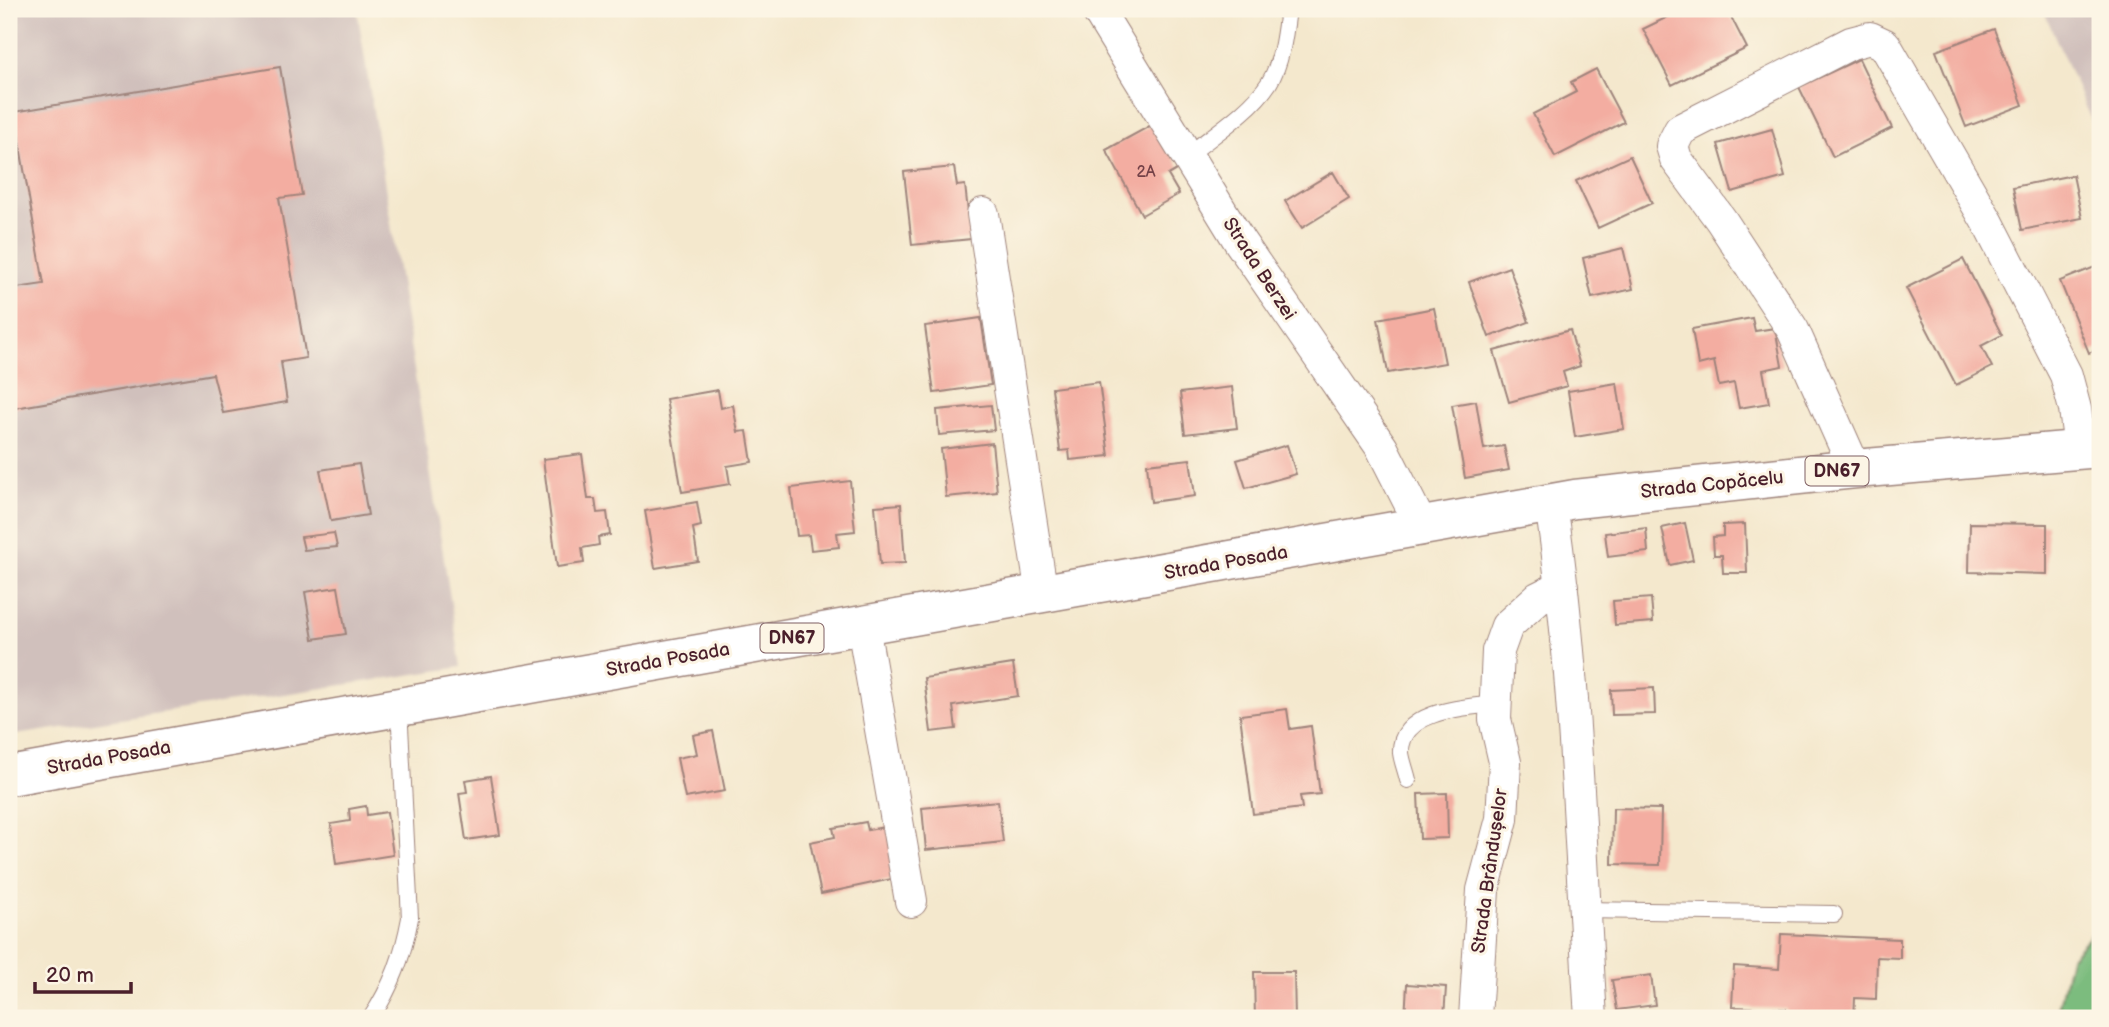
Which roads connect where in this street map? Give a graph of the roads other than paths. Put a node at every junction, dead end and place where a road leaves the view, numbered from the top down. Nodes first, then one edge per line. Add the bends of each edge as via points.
1 (1097, 9) edge
2 (1288, 9) edge
3 (1187, 156) junction
4 (983, 214) dead end
5 (2090, 449) edge
6 (1854, 469) junction
7 (1563, 501) junction
8 (1422, 527) junction
9 (1562, 586) junction
10 (1042, 595) junction
11 (863, 626) junction
12 (1496, 704) junction
13 (399, 706) junction
14 (9, 776) edge
15 (1408, 780) dead end
16 (911, 901) dead end
17 (1584, 911) junction
18 (1833, 914) dead end
19 (371, 1018) edge
20 (1475, 1018) edge
21 (1591, 1018) edge

1 - 3 street, Strada Berzei
2 - 3 lane via 1282,50 1269,82 1237,116
3 - 8 street, Strada Berzei via 1282,307 1382,448
4 - 10 street
5 - 6 main road, Strada Copăcelu / DN67
5 - 6 street via 2066,374 1988,223 1885,45 1870,38 1851,43 1680,130 1672,146 1676,159 1793,330
6 - 7 main road, Strada Copăcelu / DN67
7 - 8 main road, Strada Posada / DN67
7 - 9 street
8 - 10 main road, Strada Posada / DN67
9 - 12 street, Strada Brândușelor via 1538,598 1507,626 1498,651
9 - 17 street
10 - 11 main road, Strada Posada / DN67
11 - 13 main road, Strada Posada / DN67
11 - 16 street
12 - 15 lane via 1448,709 1426,717 1406,732 1401,751
12 - 20 street, Strada Brândușelor via 1504,762 1502,819 1483,890
13 - 14 main road, Strada Posada / DN67
13 - 19 lane via 410,918 390,989
17 - 18 lane
17 - 21 street

